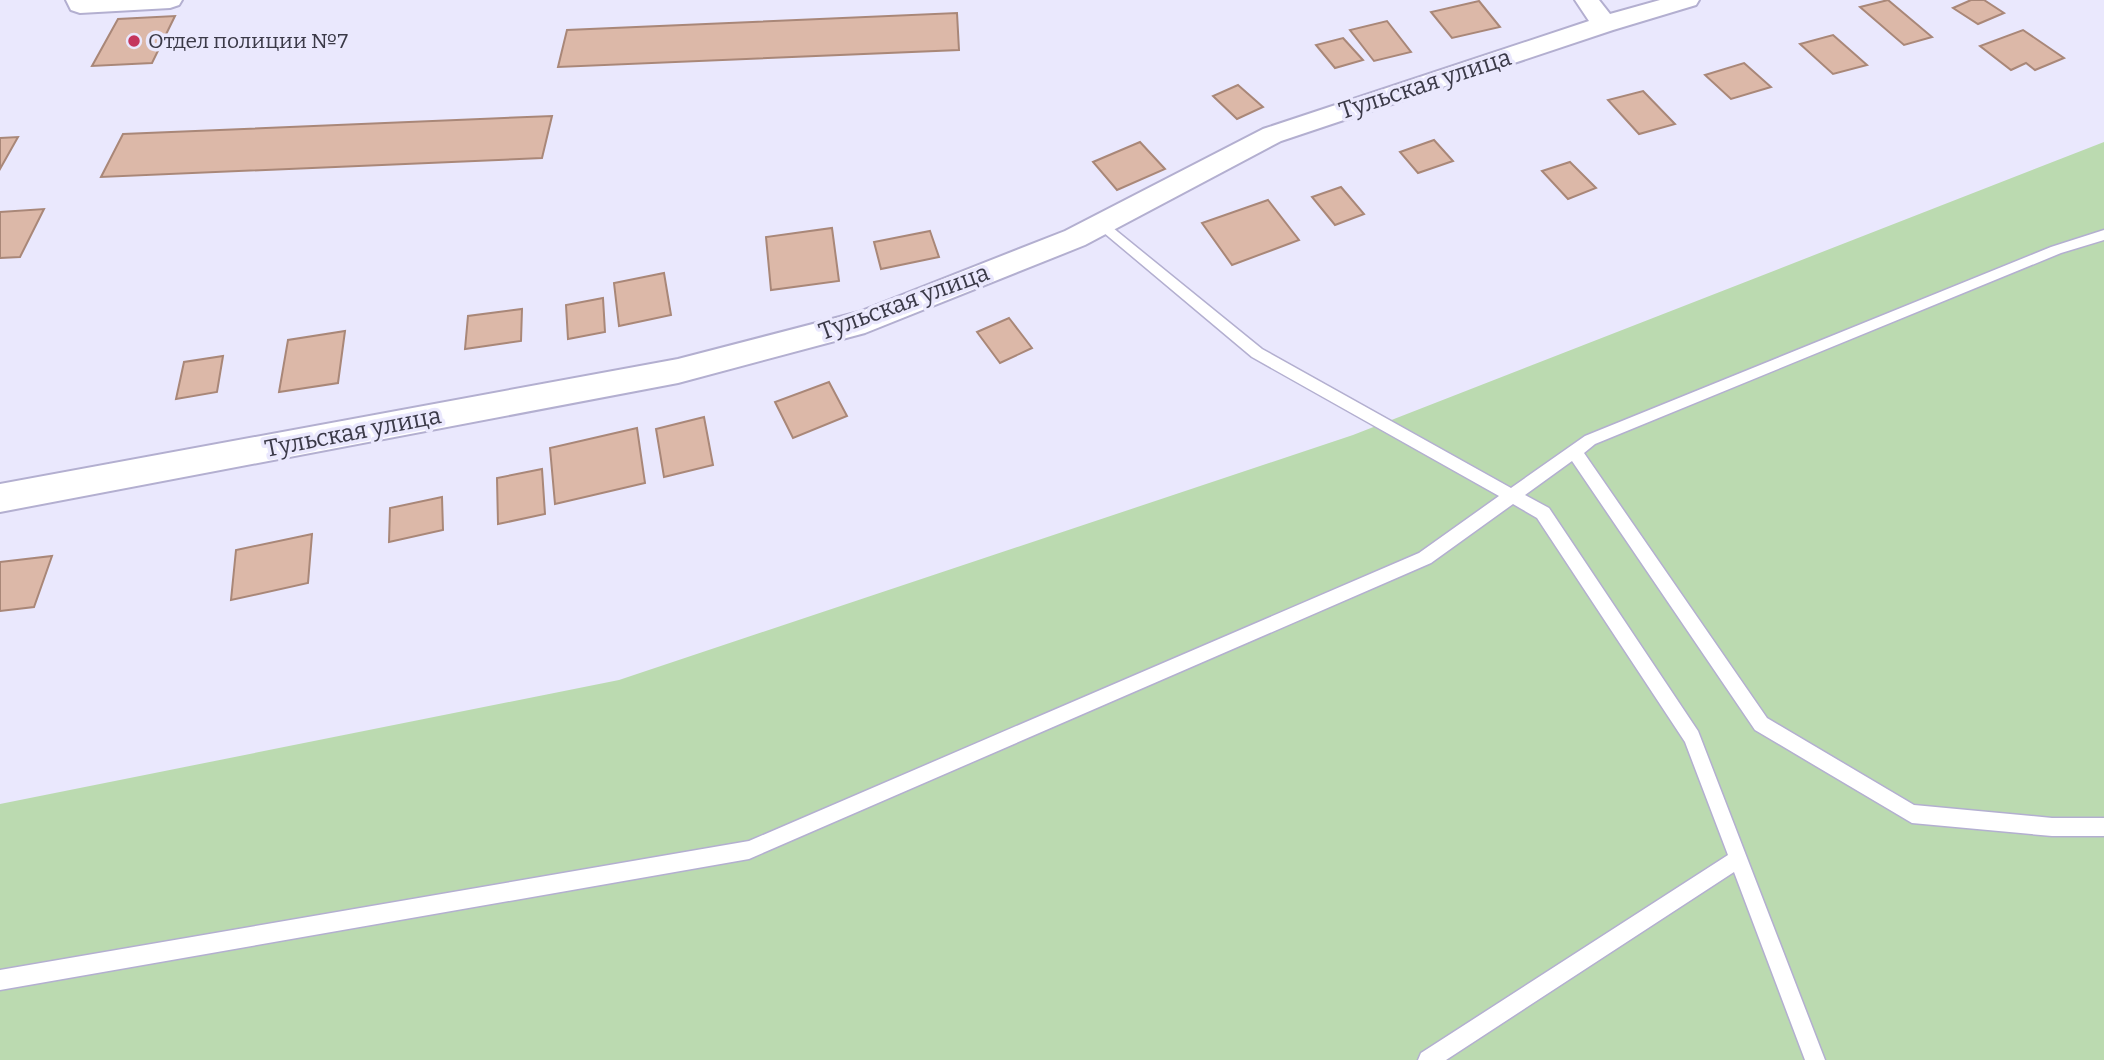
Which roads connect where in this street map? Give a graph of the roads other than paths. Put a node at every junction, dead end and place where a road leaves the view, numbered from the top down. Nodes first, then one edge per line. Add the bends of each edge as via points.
1 (78, 0) edge
2 (170, 0) edge
3 (1587, 0) edge
4 (1687, 0) edge
5 (1604, 24) junction
6 (1101, 224) junction
7 (2104, 235) edge
8 (1573, 451) junction
9 (1510, 495) junction
10 (0, 498) edge
11 (2104, 827) edge
12 (1738, 858) junction
13 (0, 980) edge
14 (1429, 1060) edge
15 (1815, 1060) edge

1 - 2 street via 80,5
3 - 5 street
4 - 5 street, Тульская улица
5 - 6 street, Тульская улица via 1272,135
6 - 9 lane via 1257,354
6 - 10 street, Тульская улица via 865,322 678,371
7 - 8 lane via 2056,250 1590,440
8 - 9 lane
8 - 11 lane via 1761,724 1912,814 2052,827
9 - 12 lane via 1543,513 1692,737
9 - 13 lane via 1425,558 749,850
12 - 14 lane
12 - 15 lane

